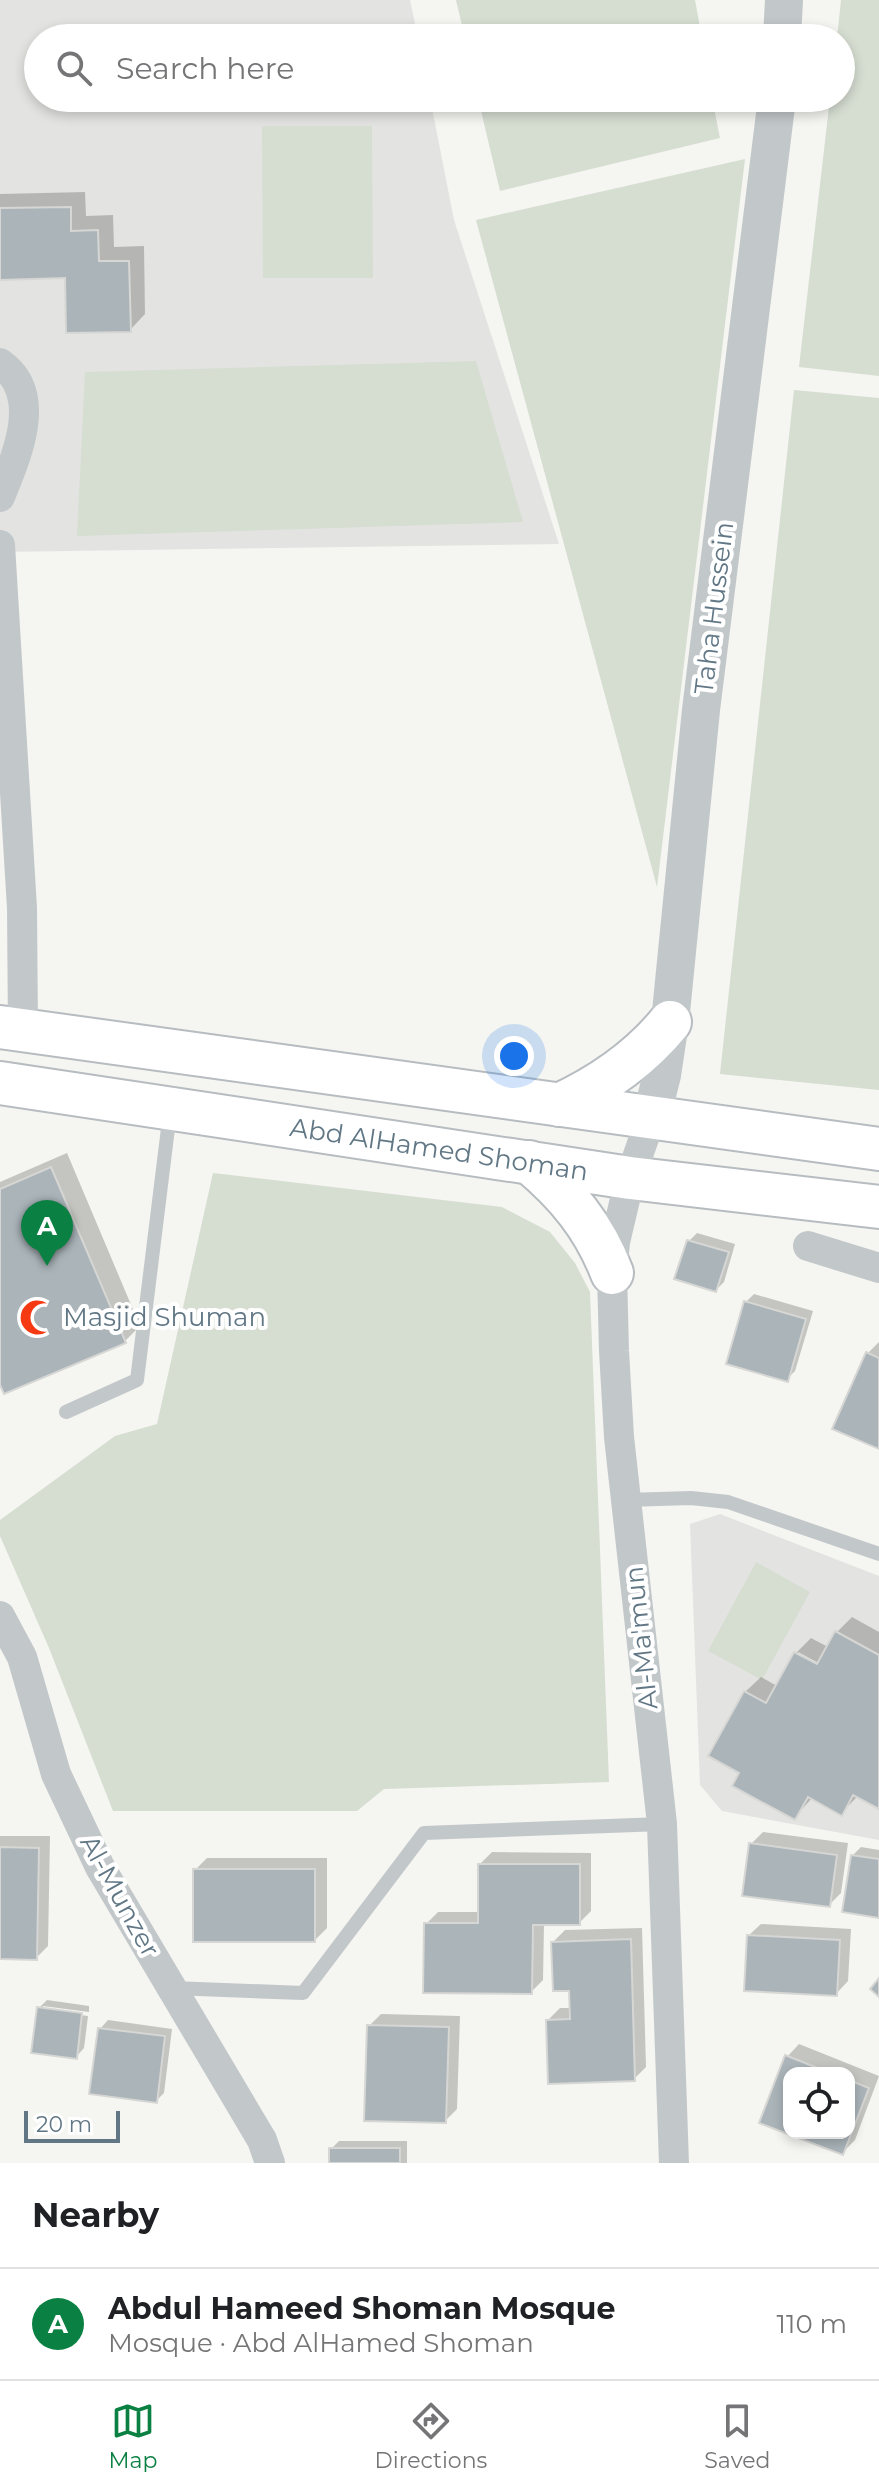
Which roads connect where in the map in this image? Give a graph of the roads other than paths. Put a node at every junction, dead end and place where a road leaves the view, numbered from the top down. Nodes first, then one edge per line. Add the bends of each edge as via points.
1 (784, 0) edge
2 (783, 24) edge
3 (775, 112) edge
4 (0, 363) edge
5 (0, 497) edge
6 (0, 545) edge
7 (670, 1022) junction
8 (11, 1029) edge
9 (0, 1083) edge
10 (559, 1105) junction
11 (170, 1108) junction
12 (651, 1118) junction
13 (879, 1149) edge
14 (529, 1162) junction
15 (630, 1178) junction
16 (879, 1207) edge
17 (808, 1246) dead end
18 (879, 1268) edge
19 (612, 1273) junction
20 (66, 1412) dead end
21 (626, 1500) junction
22 (879, 1554) edge
23 (0, 1616) edge
24 (662, 1824) junction
25 (171, 1988) junction
26 (270, 2163) edge
27 (673, 2163) edge

1 - 2 street
3 - 7 street, Taha Hussein via 694,771
4 - 5 street via 24,398 24,429
6 - 8 street via 22,908
7 - 10 main road via 631,1061
7 - 12 street, Taha Hussein
8 - 10 main road
9 - 11 main road, Abd AlHamed Shoman
10 - 12 main road
11 - 14 main road, Abd AlHamed Shoman
11 - 20 lane via 137,1380
12 - 13 main road
12 - 15 street, Al-Ma'mun
14 - 15 main road, Abd AlHamed Shoman
14 - 19 main road via 584,1216
15 - 16 main road, Abd AlHamed Shoman
15 - 19 street, Al-Ma'mun
17 - 18 street
19 - 21 street, Al-Ma'mun
21 - 22 lane via 728,1502
21 - 24 street, Al-Ma'mun
23 - 25 street, Al-Munzer via 22,1657 56,1774 100,1867
24 - 25 lane via 424,1833 303,1993
24 - 27 street, Al-Ma'mun
25 - 26 street, Al-Munzer via 262,2140

